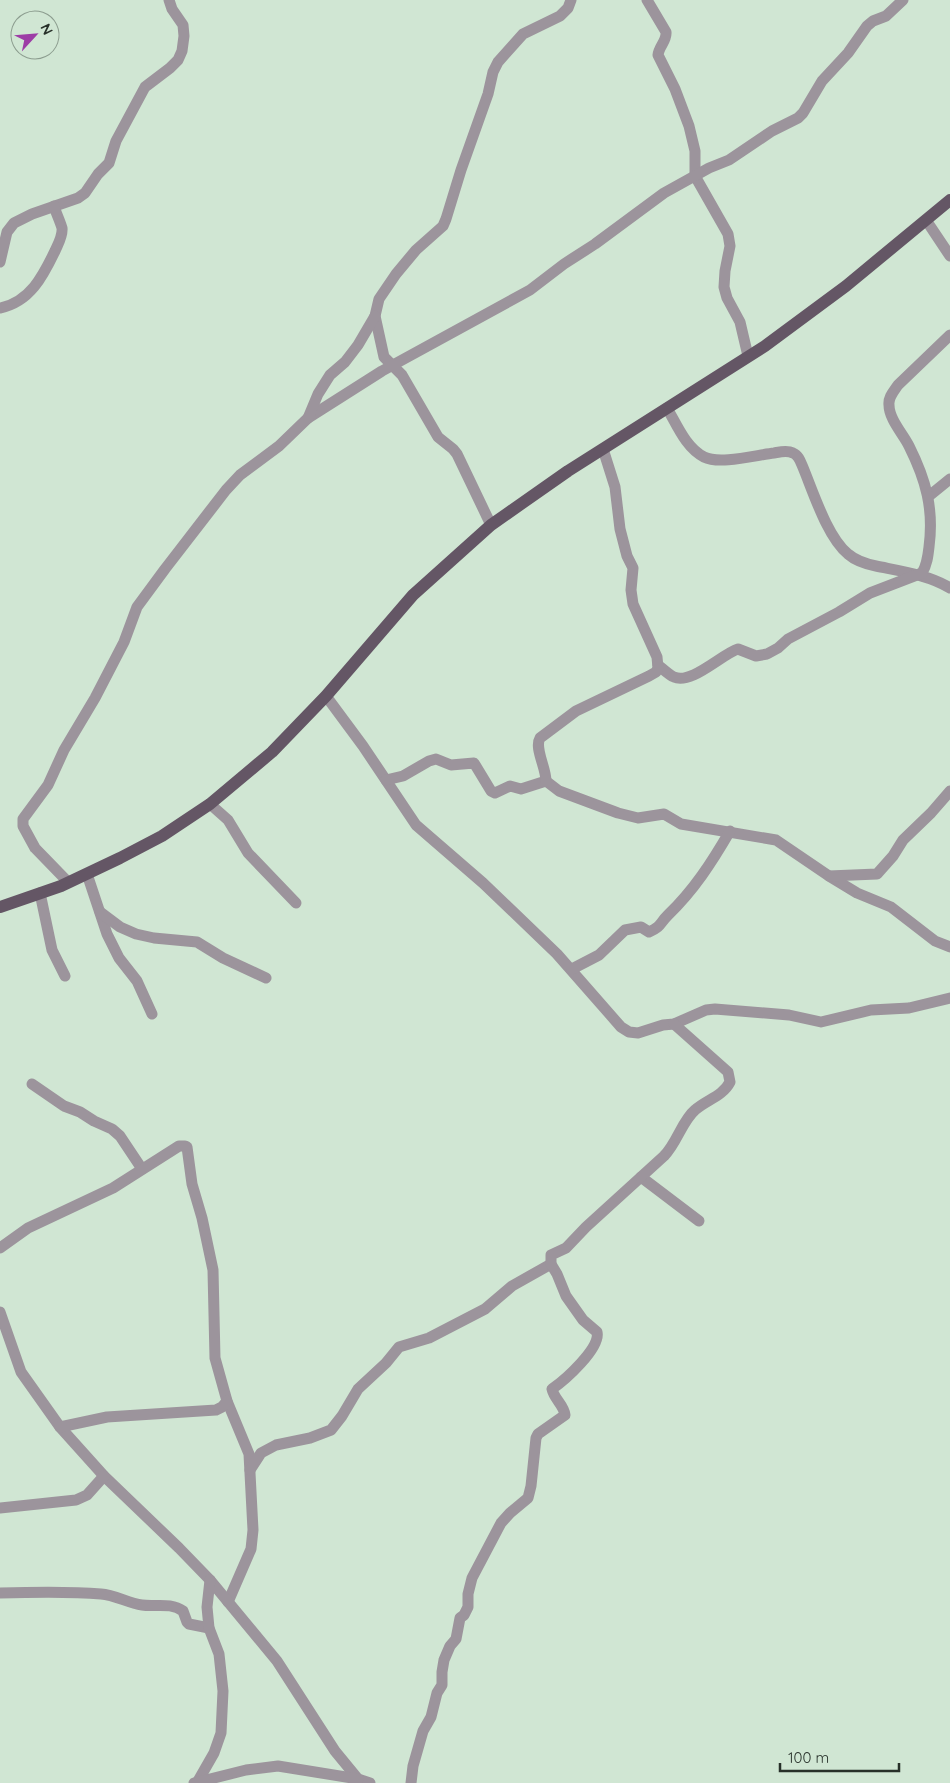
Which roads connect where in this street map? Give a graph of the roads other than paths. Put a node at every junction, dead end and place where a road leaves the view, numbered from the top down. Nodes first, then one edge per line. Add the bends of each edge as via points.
1 (169, 0) edge
2 (571, 0) edge
3 (647, 0) edge
4 (904, 0) edge
5 (695, 176) junction
6 (950, 200) edge
7 (54, 206) junction
8 (926, 220) junction
9 (950, 256) edge
10 (0, 262) edge
11 (0, 308) edge
12 (375, 316) junction
13 (950, 335) edge
14 (748, 356) junction
15 (394, 366) junction
16 (667, 408) junction
17 (308, 418) junction
18 (603, 449) junction
19 (950, 479) edge
20 (929, 496) junction
21 (491, 524) junction
22 (916, 576) junction
23 (950, 588) edge
24 (658, 665) junction
25 (326, 696) junction
26 (386, 780) junction
27 (546, 781) junction
28 (950, 791) edge
29 (210, 804) junction
30 (730, 831) junction
31 (87, 874) junction
32 (828, 876) junction
33 (68, 882) junction
34 (40, 893) junction
35 (296, 903) dead end
36 (0, 908) edge
37 (100, 912) junction
38 (950, 948) edge
39 (572, 969) junction
40 (65, 976) dead end
41 (266, 978) dead end
42 (950, 998) edge
43 (152, 1014) dead end
44 (674, 1024) junction
45 (32, 1084) dead end
46 (142, 1170) junction
47 (641, 1177) junction
48 (699, 1221) dead end
49 (0, 1248) edge
50 (551, 1264) junction
51 (0, 1312) edge
52 (227, 1401) junction
53 (60, 1427) junction
54 (250, 1470) junction
55 (104, 1476) junction
56 (0, 1508) edge
57 (210, 1580) junction
58 (0, 1593) edge
59 (228, 1602) junction
60 (209, 1628) junction
61 (358, 1779) junction
62 (195, 1782) edge
63 (370, 1783) edge
64 (411, 1783) edge

1 - 7 street via 183,25 184,36 178,60 145,87 116,141 109,163 85,193
2 - 12 street via 560,16 523,34 498,62 443,226 416,250 396,274 379,299
3 - 5 street via 666,32 658,54 689,126 695,151
4 - 5 street via 886,16 867,26 822,81 801,116 729,160
5 - 14 street via 728,234 730,246 724,287 740,322
5 - 15 street via 664,194 530,290
6 - 8 main road
7 - 10 street via 10,226
7 - 11 street via 62,228 61,238 40,282 19,300
8 - 9 street
8 - 14 main road via 846,286
12 - 15 street via 384,357
12 - 17 street via 358,345 330,375
13 - 20 street via 898,385 888,402
14 - 16 main road
15 - 17 street
15 - 21 street via 438,437 457,454
16 - 18 main road
16 - 22 street via 683,437 705,458 717,461 792,452 798,456 831,533 848,555 861,562 895,568
17 - 33 street via 226,490 137,607 124,642 96,698 64,750 51,780 23,819 23,826 35,848
18 - 21 main road
18 - 24 street via 615,487 620,529 632,568 633,604
19 - 20 street
20 - 22 street via 931,531 928,556 926,567
21 - 25 main road via 413,595
22 - 23 street
22 - 24 street via 870,593 767,654 756,656 738,649 704,669 680,678
24 - 27 street via 656,672 576,711 540,738 537,744
25 - 26 street
25 - 29 main road via 272,752
26 - 27 street via 403,776 436,759 452,765 474,763 495,793 510,786 521,789
26 - 39 street via 416,825 483,883
27 - 30 street via 559,791 618,813 638,818 664,814 681,824
28 - 32 street via 876,874
29 - 31 main road via 162,836
29 - 35 street via 228,820 248,853
30 - 32 street via 776,840
30 - 39 street via 695,886 659,927 648,932 641,927 624,930 598,955
31 - 33 main road
31 - 37 street
32 - 38 street via 891,907 935,941
33 - 34 main road
34 - 36 main road
34 - 40 street via 52,950
37 - 41 street via 136,934 197,942
37 - 43 street via 119,958 137,981
39 - 44 street via 629,1032 638,1033
42 - 44 street via 909,1008 871,1010 821,1022 789,1015 716,1009
44 - 47 street via 728,1072 730,1082 722,1092 693,1111 672,1148
45 - 46 street via 64,1106 112,1129
46 - 49 street via 113,1188 28,1228
46 - 52 street via 179,1146 188,1150 192,1184 213,1270 214,1354
47 - 48 street
47 - 50 street via 566,1248 551,1255
50 - 54 street via 512,1286 485,1309 429,1338 399,1347 358,1389 331,1430 276,1445 261,1453
50 - 64 street via 570,1302 597,1332 597,1340 583,1360 552,1389 564,1415 538,1434 528,1498 501,1523 472,1578 468,1607 460,1618 456,1639 444,1660 442,1685 423,1731
51 - 53 street via 21,1372
52 - 53 street via 216,1410 112,1417
52 - 54 street via 249,1454
53 - 55 street
54 - 59 street via 252,1550
55 - 56 street via 87,1495 76,1500
55 - 57 street
57 - 59 street
57 - 60 street
58 - 60 street via 101,1594 140,1605 177,1608 183,1611 189,1624
59 - 61 street via 277,1661 335,1751
60 - 62 street via 220,1662 223,1691 221,1733 214,1753
61 - 62 street via 278,1766
61 - 63 street

